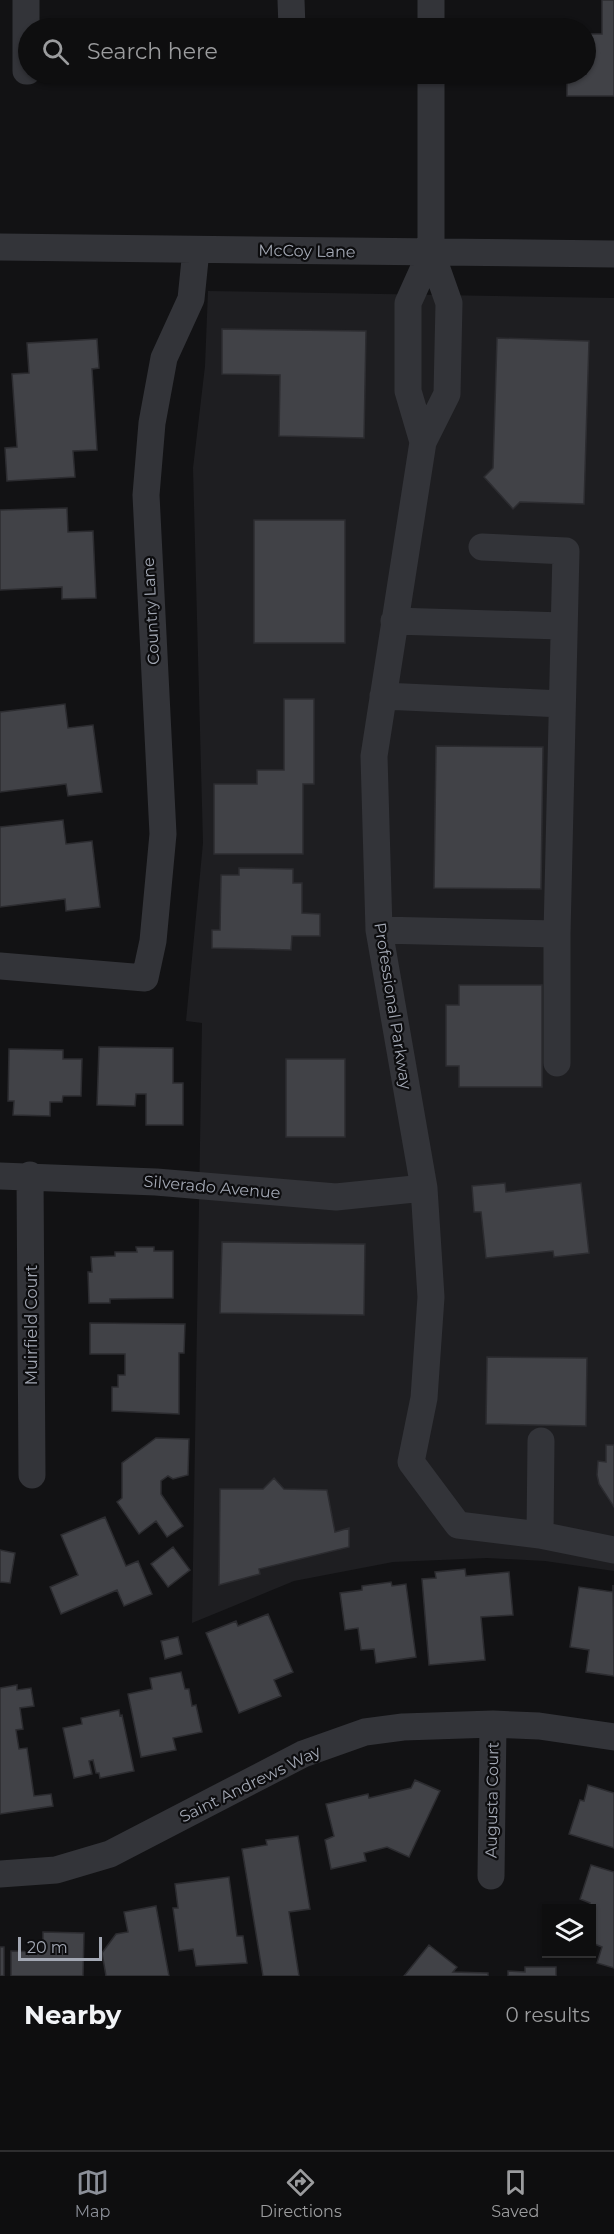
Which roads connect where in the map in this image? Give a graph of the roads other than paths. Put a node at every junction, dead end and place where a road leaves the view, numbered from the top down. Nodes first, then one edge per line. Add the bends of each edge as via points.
1 (26, 0) edge
2 (291, 0) edge
3 (431, 0) edge
4 (26, 18) edge
5 (292, 18) edge
6 (431, 18) edge
7 (431, 84) edge
8 (0, 247) edge
9 (196, 250) junction
10 (431, 252) junction
11 (614, 254) edge
12 (423, 442) junction
13 (482, 547) dead end
14 (394, 621) junction
15 (563, 626) junction
16 (382, 696) junction
17 (562, 704) junction
18 (380, 930) junction
19 (557, 934) junction
20 (0, 966) edge
21 (556, 1063) dead end
22 (30, 1175) junction
23 (0, 1176) edge
24 (424, 1188) junction
25 (541, 1441) dead end
26 (32, 1474) dead end
27 (540, 1535) junction
28 (614, 1550) edge
29 (493, 1724) junction
30 (614, 1737) edge
31 (0, 1874) edge
32 (491, 1876) dead end

1 - 4 street
2 - 5 street
3 - 6 street
7 - 10 street, Professional Parkway
8 - 9 street, McCoy Lane
9 - 10 street, McCoy Lane
9 - 20 street, Country Lane via 191,299 164,358 152,423 146,495 163,834 153,941 145,978
10 - 11 street, McCoy Lane
10 - 12 street, Professional Parkway via 408,303 408,391
10 - 12 street, Professional Parkway via 449,303 447,394
12 - 14 street, Professional Parkway
13 - 15 street via 566,551
14 - 15 street
14 - 16 street, Professional Parkway
15 - 17 street
16 - 17 street
16 - 18 street, Professional Parkway via 374,756
17 - 19 street
18 - 19 street
18 - 24 street, Professional Parkway
19 - 21 street
22 - 23 street, Silverado Avenue
22 - 24 street, Silverado Avenue via 336,1197
22 - 26 street, Muirfield Court
24 - 27 street, Professional Parkway via 431,1298 424,1398 411,1462 458,1525
25 - 27 street
27 - 28 street
29 - 30 street, Saint Andrews Way
29 - 31 street, Saint Andrews Way via 365,1732 303,1754 111,1854 56,1870
29 - 32 street, Augusta Court

